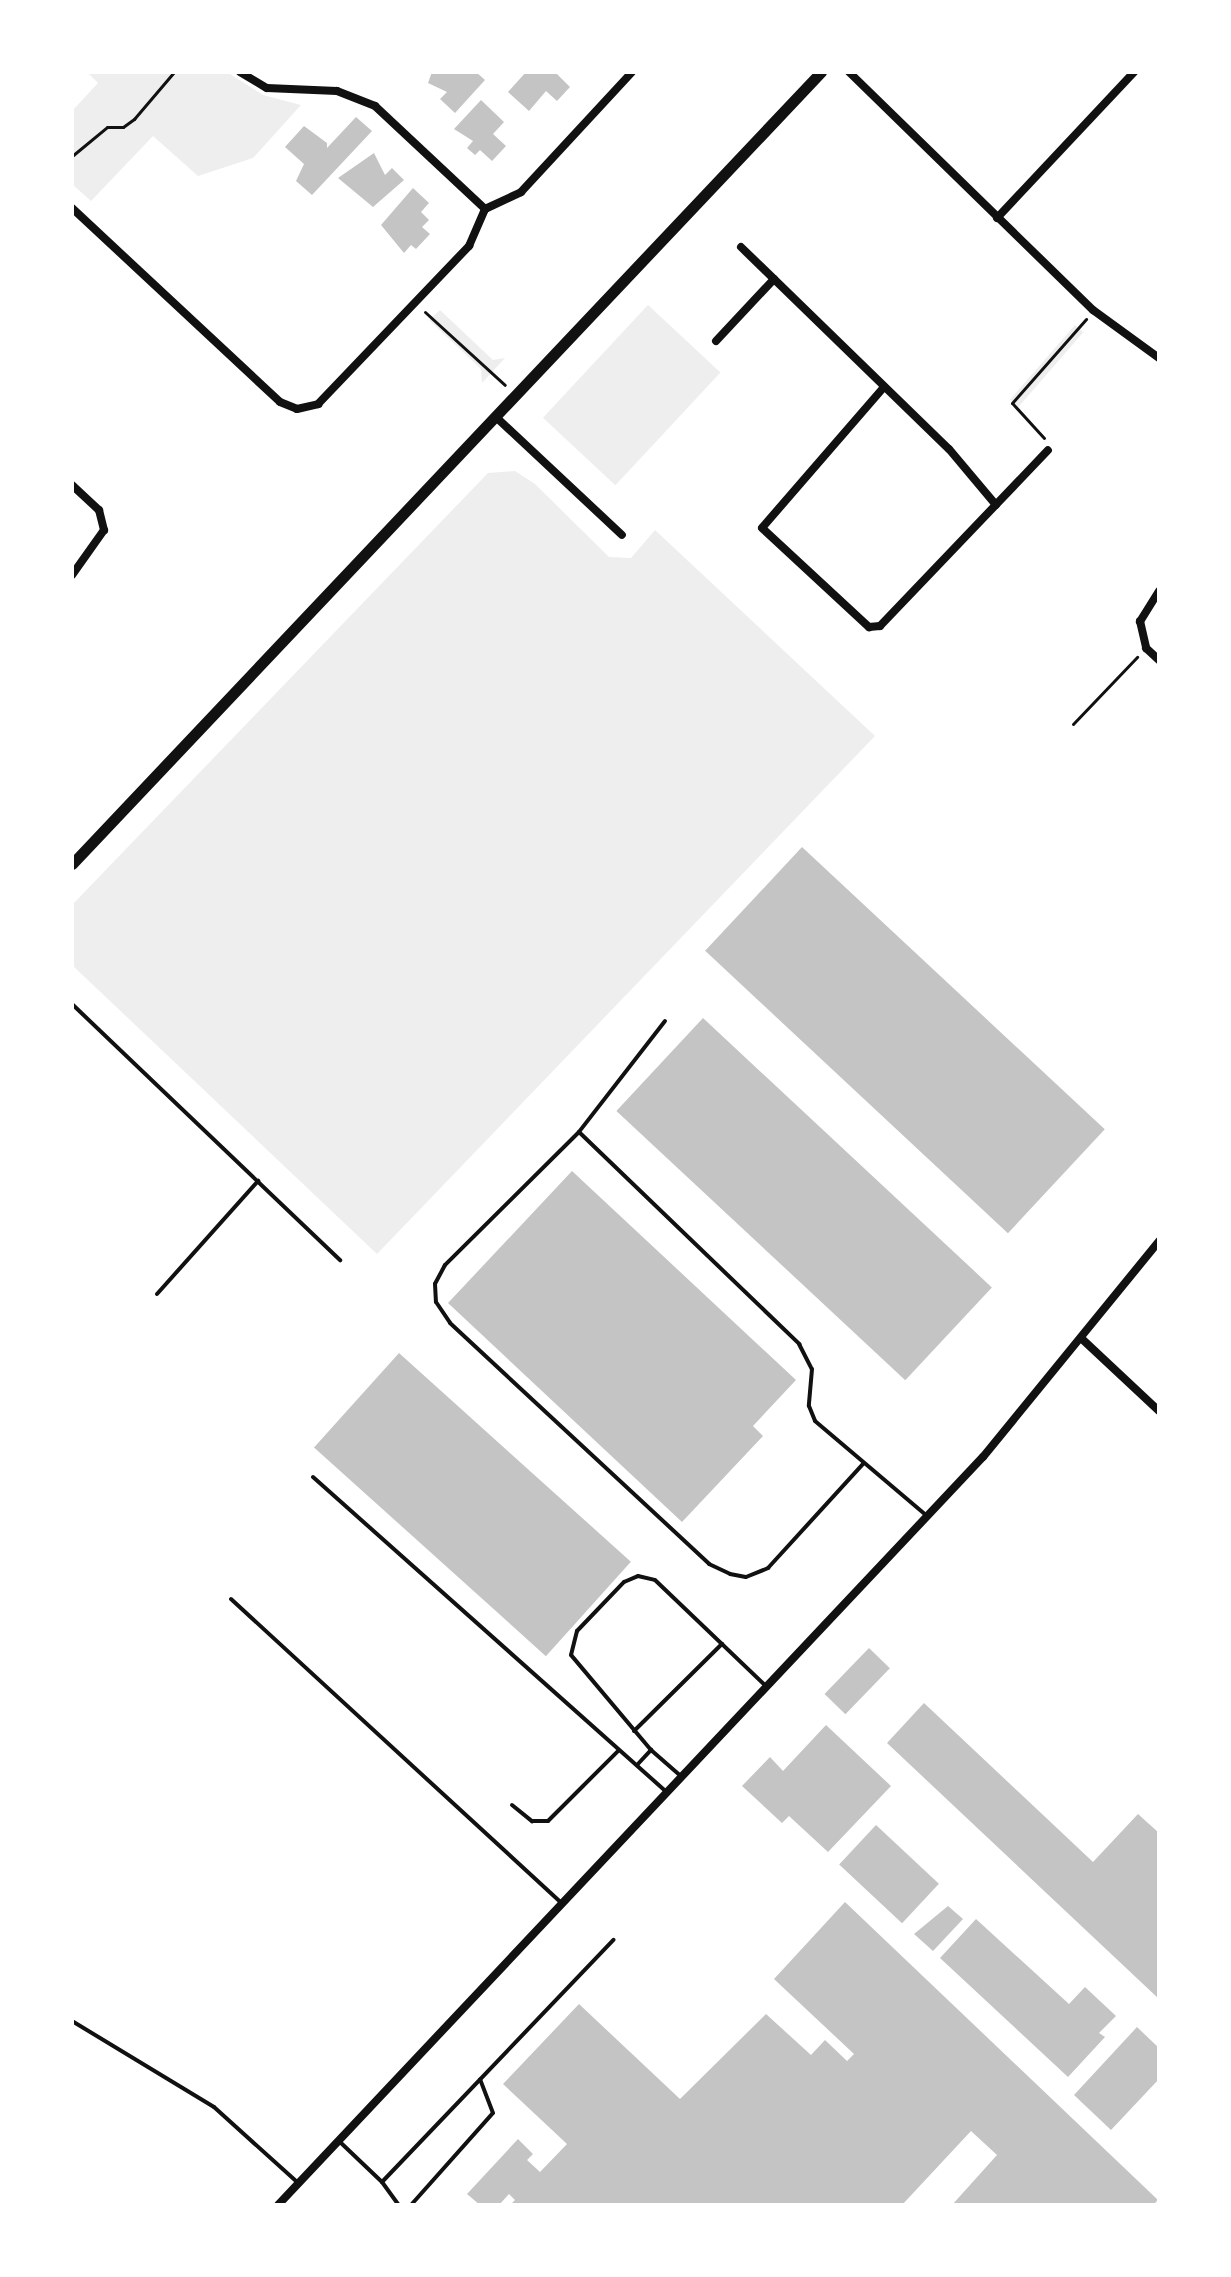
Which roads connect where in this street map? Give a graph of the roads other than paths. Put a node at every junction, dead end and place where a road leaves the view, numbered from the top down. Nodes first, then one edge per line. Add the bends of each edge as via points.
1 (240, 72) edge
2 (632, 72) edge
3 (821, 72) edge
4 (849, 72) edge
5 (1134, 72) edge
6 (72, 208) edge
7 (485, 209) junction
8 (997, 218) junction
9 (741, 247) dead end
10 (774, 279) junction
11 (716, 341) dead end
12 (1159, 358) edge
13 (884, 387) junction
14 (497, 418) junction
15 (1048, 450) road end
16 (72, 485) edge
17 (996, 505) junction
18 (622, 535) dead end
19 (72, 575) edge
20 (1159, 591) edge
21 (1159, 660) edge
22 (72, 864) edge
23 (72, 1004) edge
24 (665, 1021) dead end
25 (579, 1132) junction
26 (258, 1181) junction
27 (1159, 1241) edge
28 (340, 1260) dead end
29 (157, 1294) dead end
30 (1081, 1338) junction
31 (1159, 1411) edge
32 (863, 1464) junction
33 (313, 1477) dead end
34 (927, 1516) junction
35 (231, 1599) dead end
36 (722, 1644) junction
37 (767, 1687) junction
38 (634, 1731) junction
39 (619, 1750) junction
40 (651, 1750) junction
41 (637, 1765) junction
42 (682, 1778) junction
43 (668, 1793) junction
44 (512, 1805) dead end
45 (564, 1904) junction
46 (613, 1940) dead end
47 (72, 2021) edge
48 (480, 2079) junction
49 (338, 2141) junction
50 (382, 2182) junction
51 (299, 2183) junction
52 (278, 2205) edge
53 (399, 2205) edge
54 (411, 2205) edge

1 - 7 street via 267,88 337,91 375,106
2 - 7 street via 521,192
3 - 14 street
4 - 8 street
5 - 8 street
6 - 7 street via 280,402 297,409 318,404 416,304 469,246
8 - 12 street via 1093,310
9 - 10 street
10 - 11 street
10 - 13 street
13 - 17 street via 949,449
13 - 17 street via 762,528 869,627 880,626
14 - 18 street
14 - 22 street
15 - 17 street
16 - 19 street via 99,510 104,530
20 - 21 street via 1140,621 1146,648
23 - 26 lane
24 - 25 lane
25 - 32 lane via 799,1344 812,1369 809,1406 815,1421
25 - 32 lane via 445,1265 435,1293 450,1323 709,1564 730,1574 746,1577 768,1568
26 - 28 lane
26 - 29 lane
27 - 30 street
30 - 31 street
30 - 34 street
32 - 34 lane
33 - 39 lane
34 - 37 street
35 - 45 lane
36 - 37 lane
36 - 38 lane
36 - 38 lane via 655,1580 638,1576 624,1582 577,1631 571,1655
37 - 42 street
38 - 40 lane
39 - 41 lane
39 - 44 lane via 548,1821 532,1821
40 - 41 lane
40 - 42 lane
41 - 43 lane
42 - 43 street
43 - 45 street
45 - 49 street
46 - 48 lane
47 - 51 lane via 151,2064 214,2107
48 - 50 lane
48 - 54 lane via 493,2113
49 - 50 lane
49 - 51 street
50 - 53 lane
51 - 52 street

